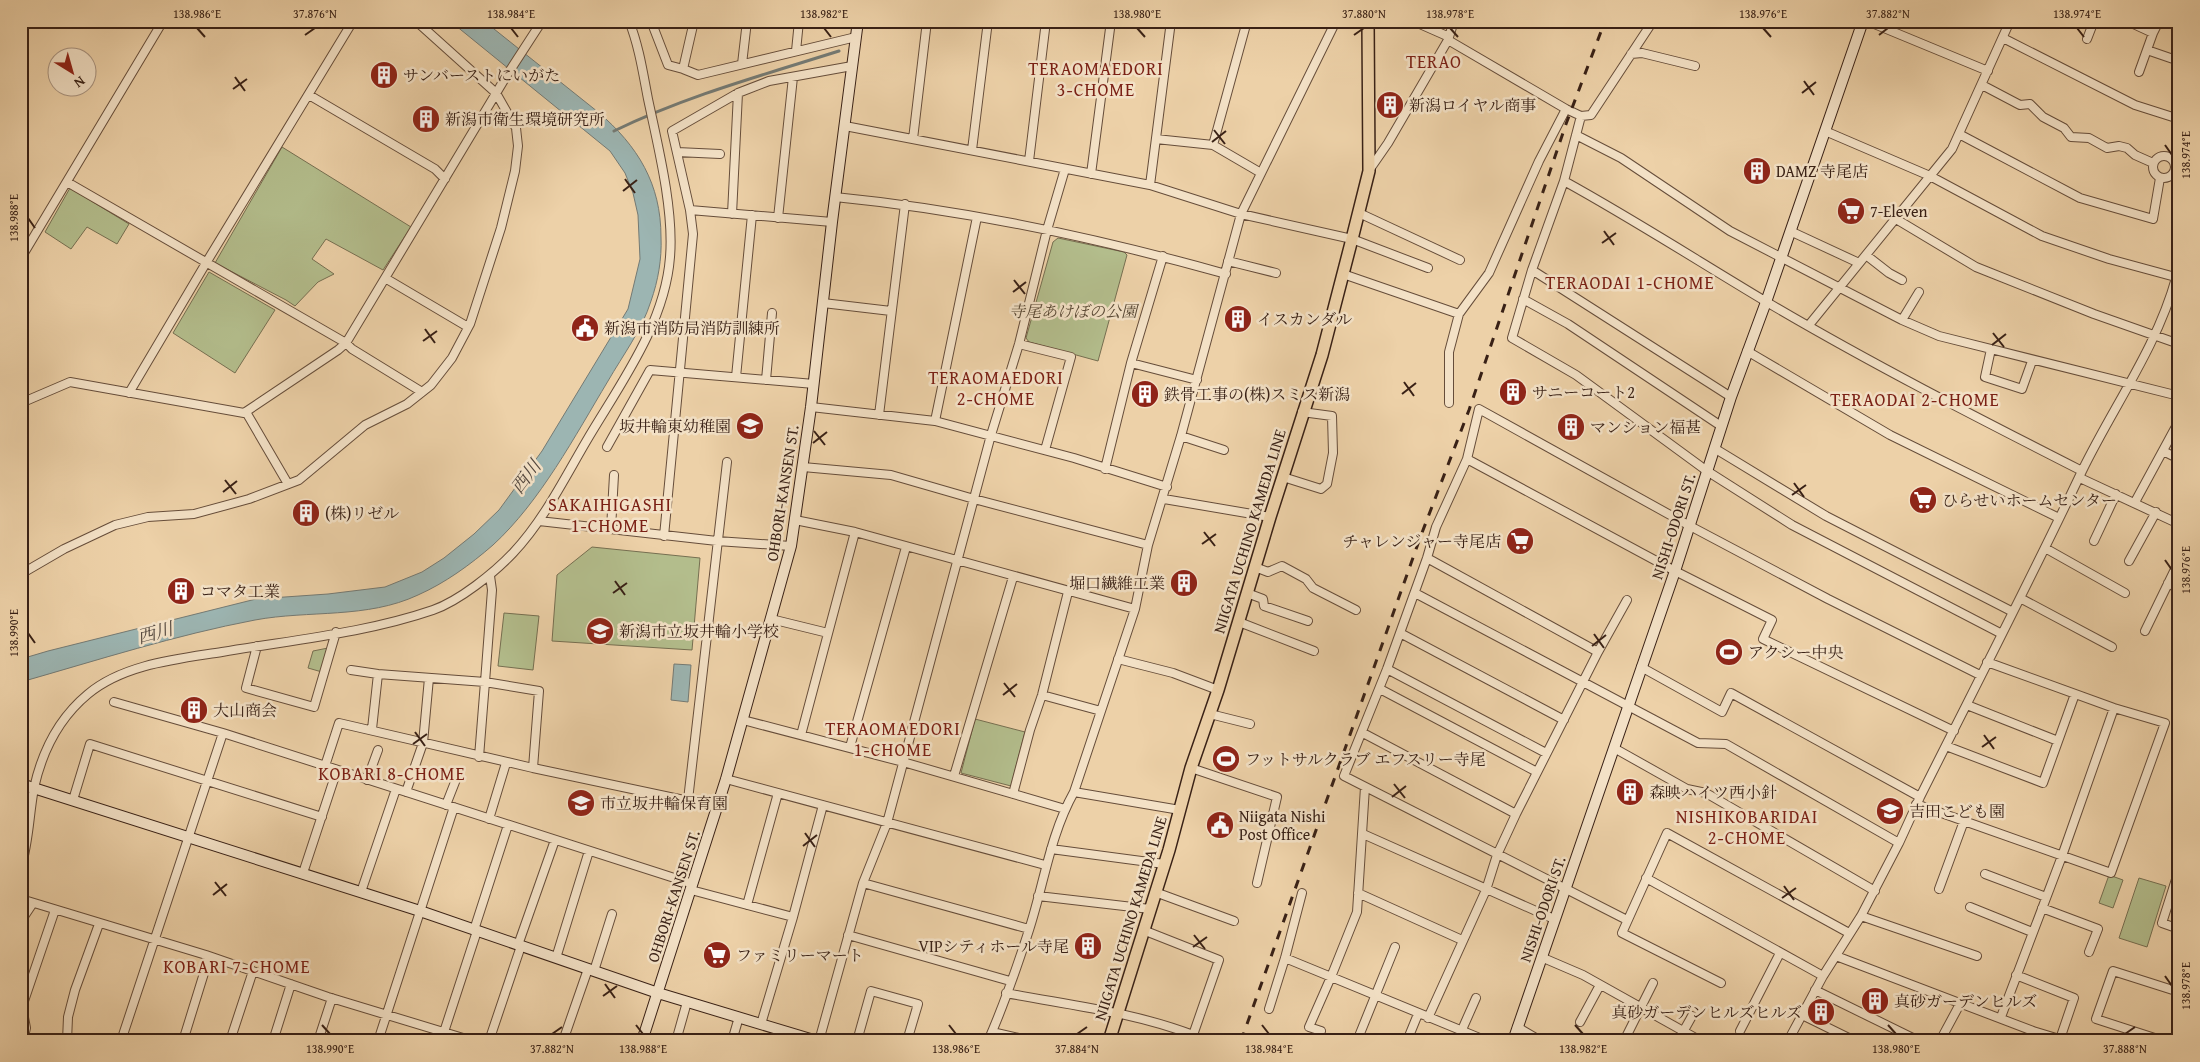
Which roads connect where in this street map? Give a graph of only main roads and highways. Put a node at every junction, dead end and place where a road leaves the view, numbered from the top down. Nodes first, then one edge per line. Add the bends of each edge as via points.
1 (1368, 21) edge
2 (1109, 1041) edge

1 - 2 main road, NIIGATA UCHINO KAMEDA LINE via 1369,171 1359,213 1322,355

